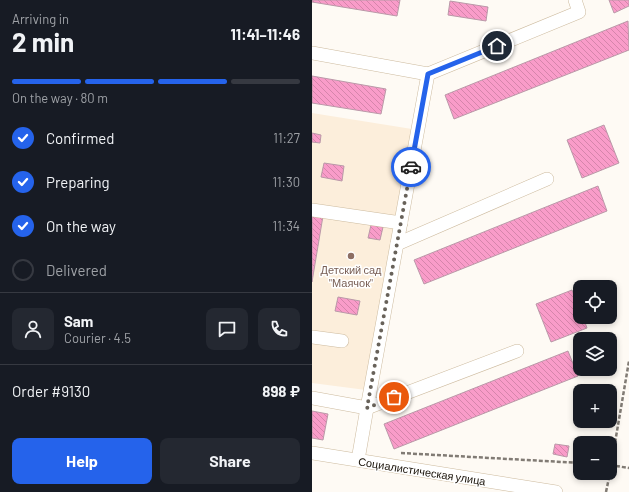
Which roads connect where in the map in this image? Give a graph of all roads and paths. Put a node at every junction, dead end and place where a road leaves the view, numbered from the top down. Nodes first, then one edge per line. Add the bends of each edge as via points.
1 (575, 0) edge
2 (312, 52) edge
3 (428, 74) junction
4 (547, 179) dead end
5 (312, 210) edge
6 (401, 223) junction
7 (397, 244) junction
8 (312, 337) edge
9 (342, 341) dead end
10 (517, 350) dead end
11 (629, 361) edge
12 (312, 398) edge
13 (367, 408) junction
14 (616, 436) edge
15 (399, 452) dead end
16 (312, 453) edge
17 (358, 460) junction
18 (573, 463) edge
19 (617, 466) edge
20 (629, 468) edge
21 (608, 480) edge
22 (556, 492) edge
23 (606, 492) edge

1 - 3 street via 579,12
2 - 3 street
3 - 6 street
4 - 7 street
5 - 6 street
6 - 7 street
7 - 13 street
8 - 9 street
10 - 13 street
11 - 14 path
12 - 13 street
13 - 17 street
15 - 18 path
16 - 17 street, Социалистическая улица
17 - 22 street, Социалистическая улица
19 - 20 path
21 - 23 path

